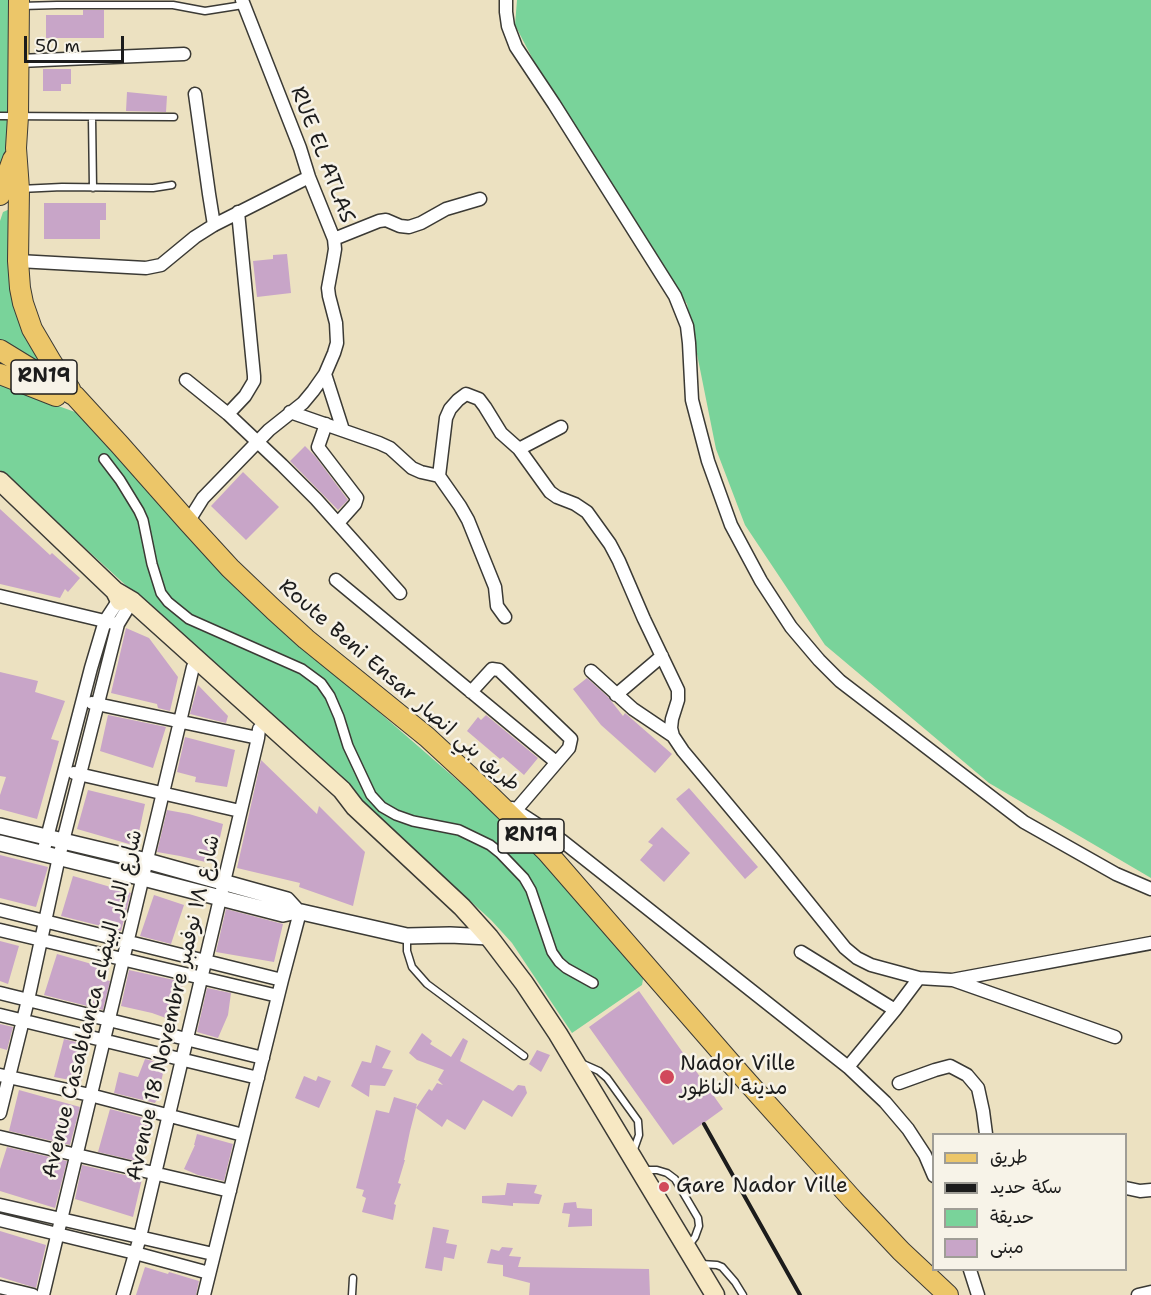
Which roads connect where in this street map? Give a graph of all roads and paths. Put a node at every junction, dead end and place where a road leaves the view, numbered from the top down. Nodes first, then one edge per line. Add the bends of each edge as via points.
1 (506, 0) edge
2 (19, 3) edge
3 (173, 3) edge
4 (243, 3) edge
5 (184, 54) dead end
6 (18, 61) junction
7 (195, 94) dead end
8 (9, 116) edge
9 (92, 117) junction
10 (174, 117) dead end
11 (309, 177) junction
12 (172, 185) dead end
13 (93, 188) junction
14 (7, 192) edge
15 (480, 199) dead end
16 (238, 213) junction
17 (214, 225) junction
18 (334, 240) junction
19 (18, 261) junction
20 (0, 350) edge
21 (0, 374) edge
22 (325, 374) junction
23 (186, 380) dead end
24 (80, 401) junction
25 (291, 412) junction
26 (228, 414) junction
27 (326, 424) junction
28 (561, 427) dead end
29 (343, 430) junction
30 (258, 442) junction
31 (519, 449) junction
32 (104, 459) dead end
33 (439, 476) junction
34 (0, 481) edge
35 (188, 522) junction
36 (338, 523) junction
37 (336, 580) dead end
38 (400, 593) dead end
39 (0, 596) edge
40 (122, 603) junction
41 (506, 617) dead end
42 (105, 621) junction
43 (662, 656) junction
44 (193, 667) junction
45 (591, 671) dead end
46 (471, 692) junction
47 (616, 695) junction
48 (82, 701) junction
49 (98, 704) junction
50 (181, 722) junction
51 (258, 733) junction
52 (673, 736) junction
53 (556, 762) junction
54 (64, 771) junction
55 (80, 774) junction
56 (480, 785) junction
57 (164, 793) junction
58 (355, 807) junction
59 (516, 810) junction
60 (240, 811) junction
61 (0, 826) edge
62 (47, 837) junction
63 (64, 841) junction
64 (0, 843) edge
65 (43, 854) junction
66 (59, 857) junction
67 (147, 861) junction
68 (143, 878) junction
69 (223, 882) junction
70 (1151, 889) edge
71 (220, 898) junction
72 (0, 910) edge
73 (299, 911) junction
74 (45, 921) junction
75 (0, 930) edge
76 (407, 936) junction
77 (489, 938) junction
78 (41, 939) junction
79 (128, 942) junction
80 (1151, 943) edge
81 (801, 952) dead end
82 (124, 959) junction
83 (205, 961) junction
84 (201, 978) junction
85 (919, 978) junction
86 (282, 980) junction
87 (952, 980) junction
88 (593, 982) dead end
89 (0, 993) edge
90 (278, 996) junction
91 (28, 1000) junction
92 (895, 1010) junction
93 (0, 1015) edge
94 (22, 1020) junction
95 (109, 1020) junction
96 (1115, 1037) dead end
97 (186, 1039) junction
98 (104, 1040) junction
99 (524, 1056) dead end
100 (262, 1058) junction
101 (181, 1059) junction
102 (848, 1067) junction
103 (4, 1076) edge
104 (258, 1078) junction
105 (899, 1083) dead end
106 (90, 1095) junction
107 (0, 1113) edge
108 (168, 1115) junction
109 (986, 1133) edge
110 (243, 1135) junction
111 (0, 1137) edge
112 (77, 1155) junction
113 (635, 1162) junction
114 (932, 1173) edge
115 (154, 1174) junction
116 (1127, 1188) edge
117 (1151, 1190) edge
118 (230, 1191) junction
119 (0, 1205) edge
120 (0, 1220) edge
121 (61, 1220) junction
122 (58, 1234) junction
123 (140, 1237) junction
124 (687, 1248) junction
125 (135, 1253) junction
126 (213, 1254) junction
127 (696, 1264) junction
128 (971, 1271) edge
129 (209, 1273) junction
130 (353, 1278) dead end
131 (0, 1287) edge
132 (1151, 1292) edge
133 (33, 1295) edge
134 (43, 1295) edge
135 (123, 1295) edge
136 (204, 1295) edge
137 (352, 1295) edge
138 (715, 1295) edge
139 (743, 1295) edge
140 (948, 1295) edge
141 (978, 1295) edge
142 (1138, 1295) edge

1 - 70 street via 508,26 516,47 675,296 687,326 692,400 708,461 731,525 791,627 840,681 1024,822 1116,874
2 - 3 lane
2 - 6 main road, RN19
3 - 4 lane via 205,11
4 - 11 street, RUE EL ATLAS
5 - 6 street
6 - 8 main road, RN19
7 - 17 street
8 - 9 lane
8 - 14 main road, RN19 via 16,148
9 - 10 lane
9 - 13 lane
11 - 16 street
11 - 18 street, RUE EL ATLAS
12 - 13 lane
13 - 14 lane
14 - 19 main road, RN19
15 - 18 street via 446,209 409,227 378,220
16 - 17 street
16 - 26 street via 255,376
17 - 19 street via 161,266
18 - 22 street, RUE EL ATLAS via 328,296 337,343
19 - 24 main road, RN19 via 27,317 52,363
20 - 24 main road, Route Beni Ensar طريق بني انصار / RN19
21 - 24 main road, Route Beni Ensar طريق بني انصار / RN19
22 - 25 street, RUE EL ATLAS
22 - 29 street
23 - 26 street
24 - 35 main road, Route Beni Ensar طريق بني انصار / RN19
25 - 27 street
25 - 30 street, RUE EL ATLAS
26 - 30 street
27 - 29 street
27 - 36 street via 318,447 357,498
28 - 31 street
29 - 33 street via 390,448 412,468
30 - 35 street, RUE EL ATLAS via 203,498
30 - 36 street
31 - 33 street via 501,433 479,399 466,394 446,418
31 - 43 street via 550,492 587,512 610,544
32 - 88 street via 139,511 154,571 168,602 189,619 302,669 321,683 371,795 396,815 459,830 500,853 531,890 559,962
33 - 41 street via 468,520 495,587 497,606
34 - 40 main road
35 - 56 main road, Route Beni Ensar طريق بني انصار / RN19 via 282,617
36 - 38 street
37 - 46 street
39 - 42 street
40 - 42 street
40 - 42 street
40 - 44 main road
40 - 49 street
40 - 58 main road via 342,790
42 - 48 street
43 - 47 street
43 - 52 street via 678,690
44 - 50 street, Avenue Casablanca شارع الدار البيضاء
44 - 51 main road
45 - 47 street
46 - 53 street
46 - 53 street via 492,669 499,670 571,739 569,748
47 - 52 street
48 - 49 street
48 - 54 street
49 - 50 street
49 - 55 street
50 - 51 street
50 - 57 street, Avenue Casablanca شارع الدار البيضاء
51 - 58 main road
51 - 60 street, Avenue 18 Novembre شارع ١٨ نوفمبر
52 - 85 street via 845,948 871,965
53 - 59 street
54 - 55 street
54 - 62 street
55 - 57 street
55 - 63 street
56 - 59 street
56 - 140 main road, Route Beni Ensar طريق بني انصار / RN19 via 547,852 853,1200
57 - 60 street
57 - 67 street, Avenue Casablanca شارع الدار البيضاء
58 - 77 main road via 462,907
59 - 102 street via 561,840
60 - 69 street, Avenue 18 Novembre شارع ١٨ نوفمبر
61 - 62 street
62 - 63 street
62 - 65 street
63 - 66 street
63 - 67 street
64 - 65 street
65 - 66 street
66 - 68 street
66 - 74 street
67 - 68 street, Avenue Casablanca شارع الدار البيضاء
67 - 69 street
68 - 71 street
68 - 79 street, Avenue Casablanca شارع الدار البيضاء
69 - 71 street, Avenue 18 Novembre شارع ١٨ نوفمبر
69 - 73 street via 287,900
71 - 73 street via 283,914
71 - 83 street, Avenue 18 Novembre شارع ١٨ نوفمبر
72 - 74 street
73 - 76 street
73 - 86 street
74 - 78 street
74 - 79 street
75 - 78 street
76 - 77 street
76 - 99 lane via 412,968 427,984
77 - 113 main road via 524,983
78 - 82 street
78 - 91 street
79 - 82 street, Avenue Casablanca شارع الدار البيضاء
79 - 83 street
80 - 87 street
81 - 92 street
82 - 84 street
82 - 95 street, Avenue Casablanca شارع الدار البيضاء
83 - 84 street, Avenue 18 Novembre شارع ١٨ نوفمبر
83 - 86 street
84 - 90 street
84 - 97 street, Avenue 18 Novembre شارع ١٨ نوفمبر
85 - 87 street
85 - 92 street
86 - 90 street
87 - 96 street
89 - 91 street
90 - 100 street
91 - 94 street
91 - 95 street
92 - 102 street
93 - 94 street
94 - 98 street
94 - 103 street
95 - 97 street
95 - 98 street, Avenue Casablanca شارع الدار البيضاء
97 - 100 street
97 - 101 street, Avenue 18 Novembre شارع ١٨ نوفمبر
98 - 101 street
98 - 106 street, Avenue Casablanca شارع الدار البيضاء
100 - 104 street
101 - 104 street
101 - 108 street, Avenue 18 Novembre شارع ١٨ نوفمبر
102 - 114 street via 908,1129
103 - 106 street
103 - 107 street
104 - 110 street
105 - 109 street via 950,1066 967,1075 978,1088
106 - 108 street
106 - 112 street, Avenue Casablanca شارع الدار البيضاء
108 - 110 street
108 - 115 street, Avenue 18 Novembre شارع ١٨ نوفمبر
110 - 118 street
111 - 112 street
112 - 115 street
112 - 121 street, Avenue Casablanca شارع الدار البيضاء
113 - 124 main road
113 - 124 lane via 675,1179 698,1218 699,1226
115 - 118 street
115 - 123 street, Avenue 18 Novembre شارع ١٨ نوفمبر
116 - 117 street
118 - 126 street
119 - 121 street
120 - 122 street
121 - 122 street, Avenue Casablanca شارع الدار البيضاء
121 - 123 street
122 - 125 street
122 - 134 street, Avenue Casablanca شارع الدار البيضاء
123 - 125 street, Avenue 18 Novembre شارع ١٨ نوفمبر
123 - 126 street
124 - 127 main road
125 - 129 street
125 - 135 street, Avenue 18 Novembre شارع ١٨ نوفمبر
126 - 129 street
127 - 138 main road
127 - 139 lane via 722,1267
128 - 141 street
129 - 136 street
130 - 137 lane
131 - 133 street
132 - 142 street

